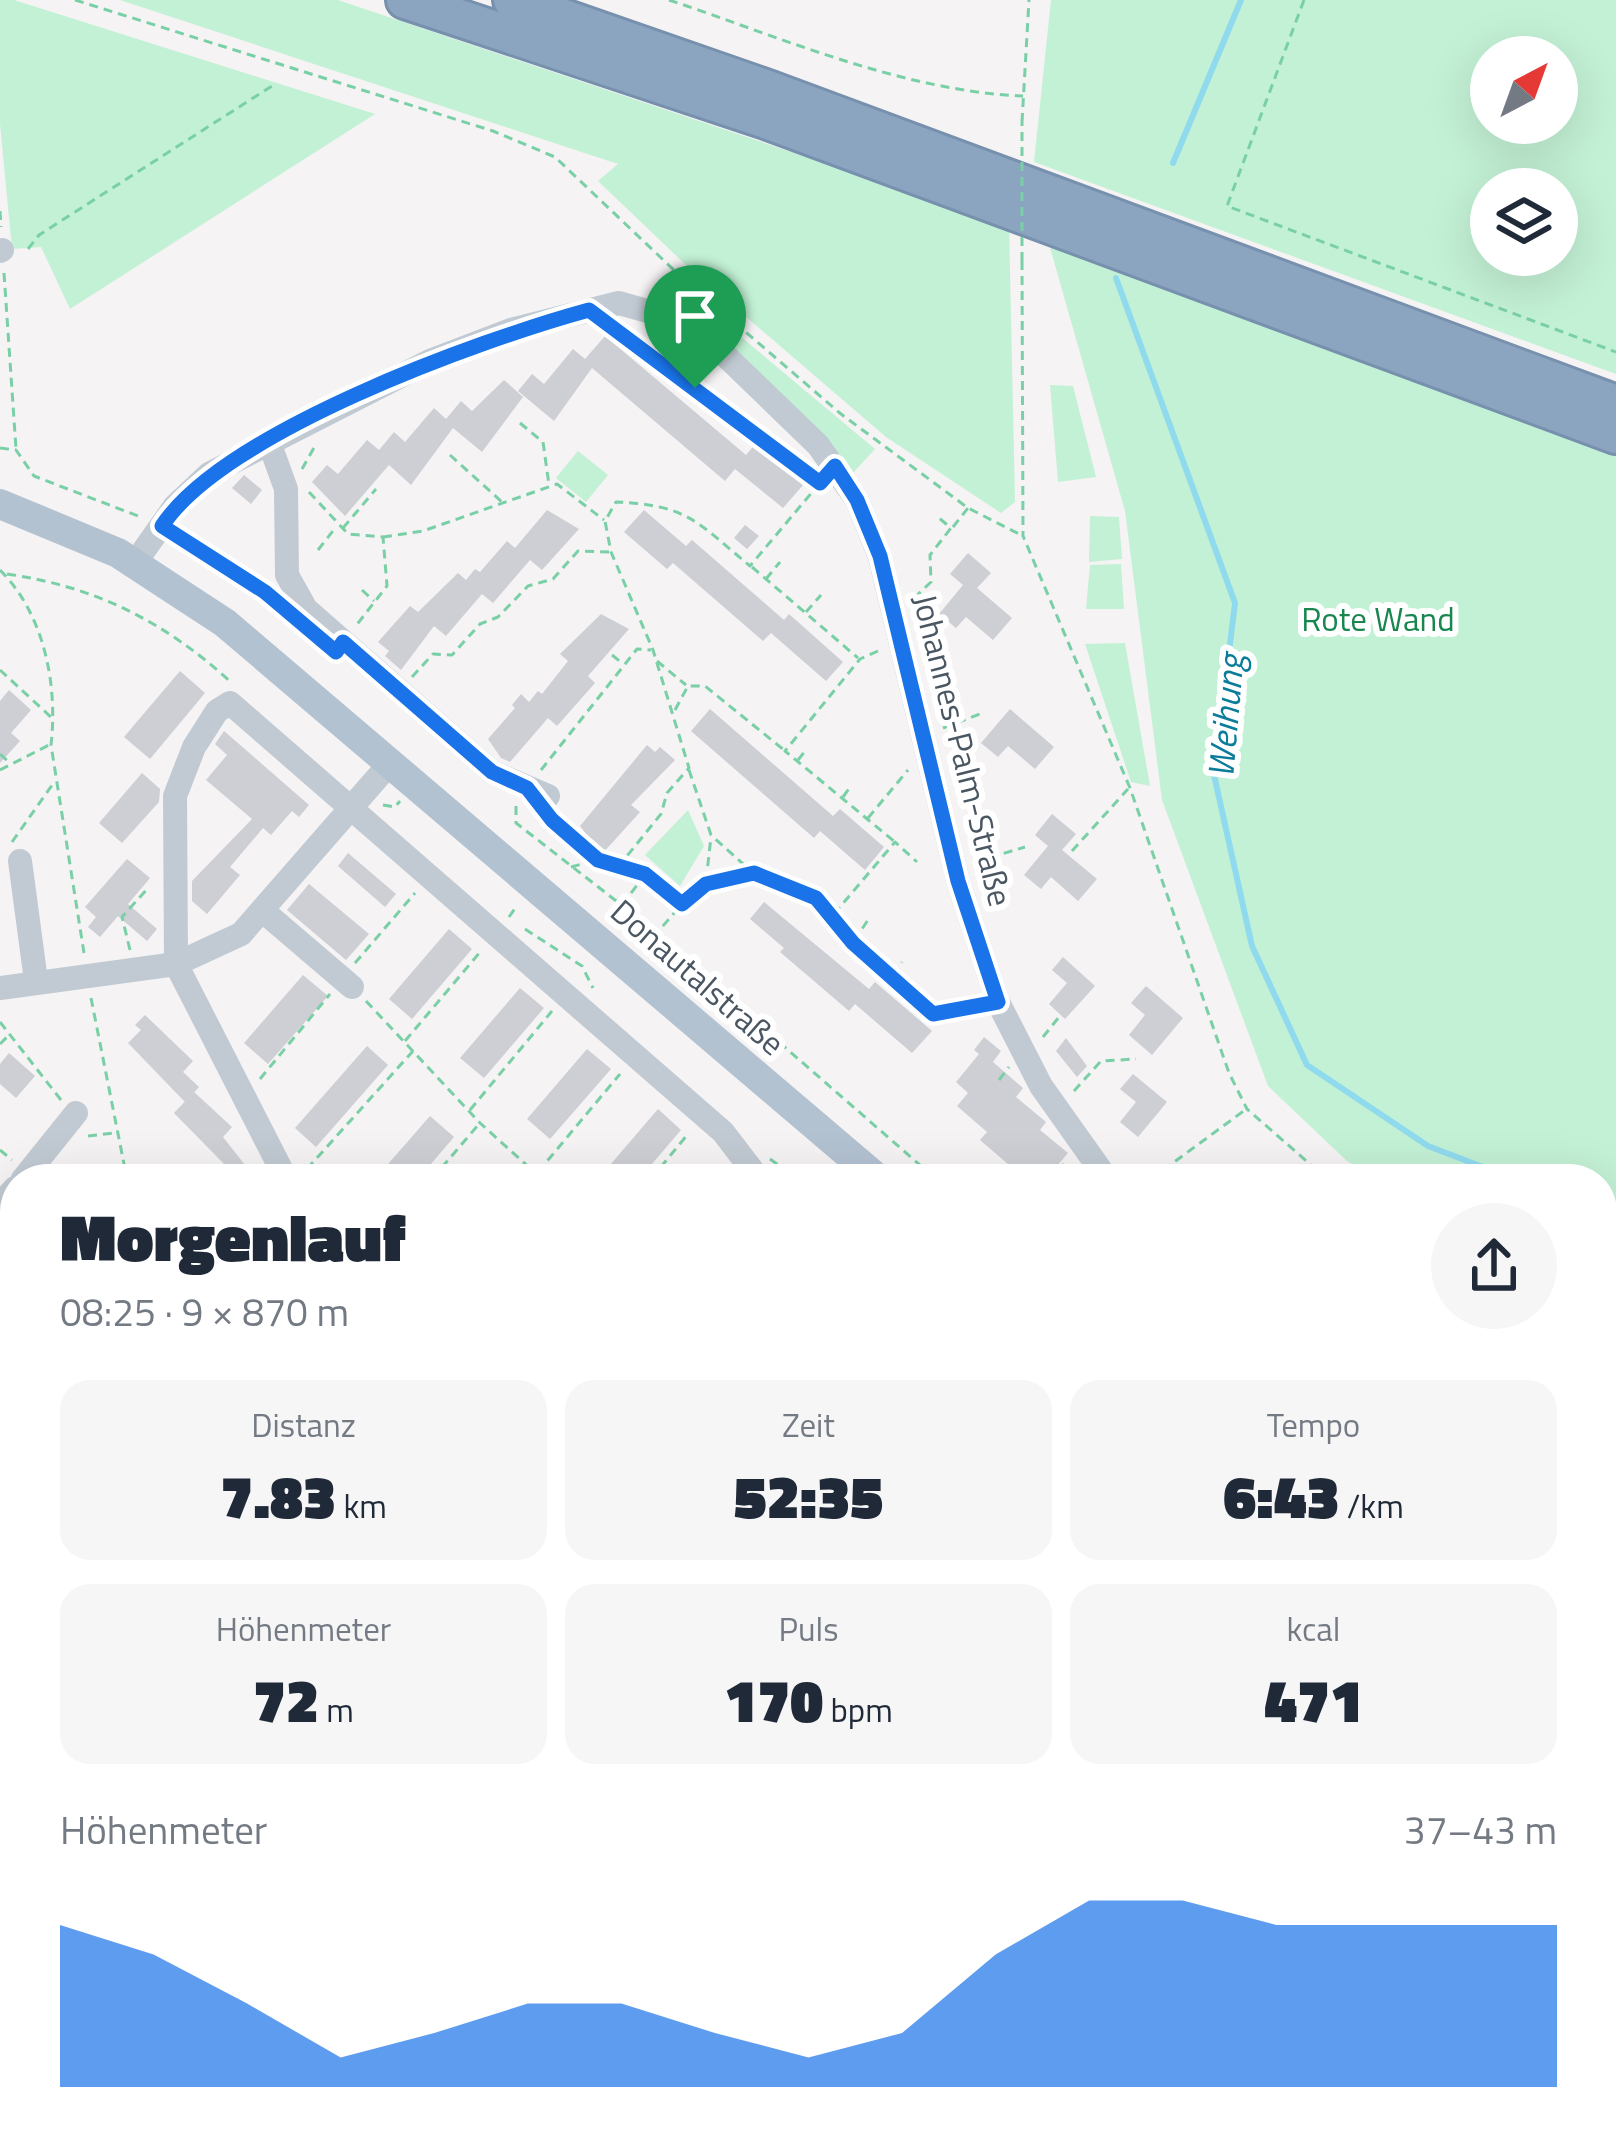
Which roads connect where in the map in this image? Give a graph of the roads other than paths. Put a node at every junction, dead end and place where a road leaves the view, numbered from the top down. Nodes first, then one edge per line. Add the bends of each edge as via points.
1 (405, 0) edge
2 (512, 0) edge
3 (1616, 404) edge
4 (1616, 435) edge
5 (269, 442) junction
6 (0, 504) edge
7 (135, 563) junction
8 (391, 762) junction
9 (530, 797) road end
10 (350, 809) junction
11 (14, 855) road end
12 (263, 911) junction
13 (176, 964) junction
14 (36, 981) junction
15 (352, 987) road end
16 (0, 988) edge
17 (76, 1113) road end
18 (35, 1164) edge
19 (278, 1164) edge
20 (750, 1164) edge
21 (860, 1164) edge
22 (1096, 1164) edge

1 - 4 highway via 766,120
2 - 3 highway
5 - 7 street, Johannes-Palm-Straße via 209,474
5 - 9 street via 286,490 290,582 306,609
5 - 22 street, Johannes-Palm-Straße via 430,361 589,310 619,303 703,334 818,445 827,474 868,526 955,868 998,1002
6 - 7 main road, Donautalstraße
7 - 8 main road, Donautalstraße via 225,623
8 - 10 street
8 - 21 main road, Donautalstraße
10 - 12 street
10 - 13 street via 230,703 221,707 194,746 175,796
10 - 20 street via 501,927
11 - 14 street
12 - 13 street via 242,934
12 - 15 street
13 - 14 street
13 - 19 street
14 - 16 street
17 - 18 street

